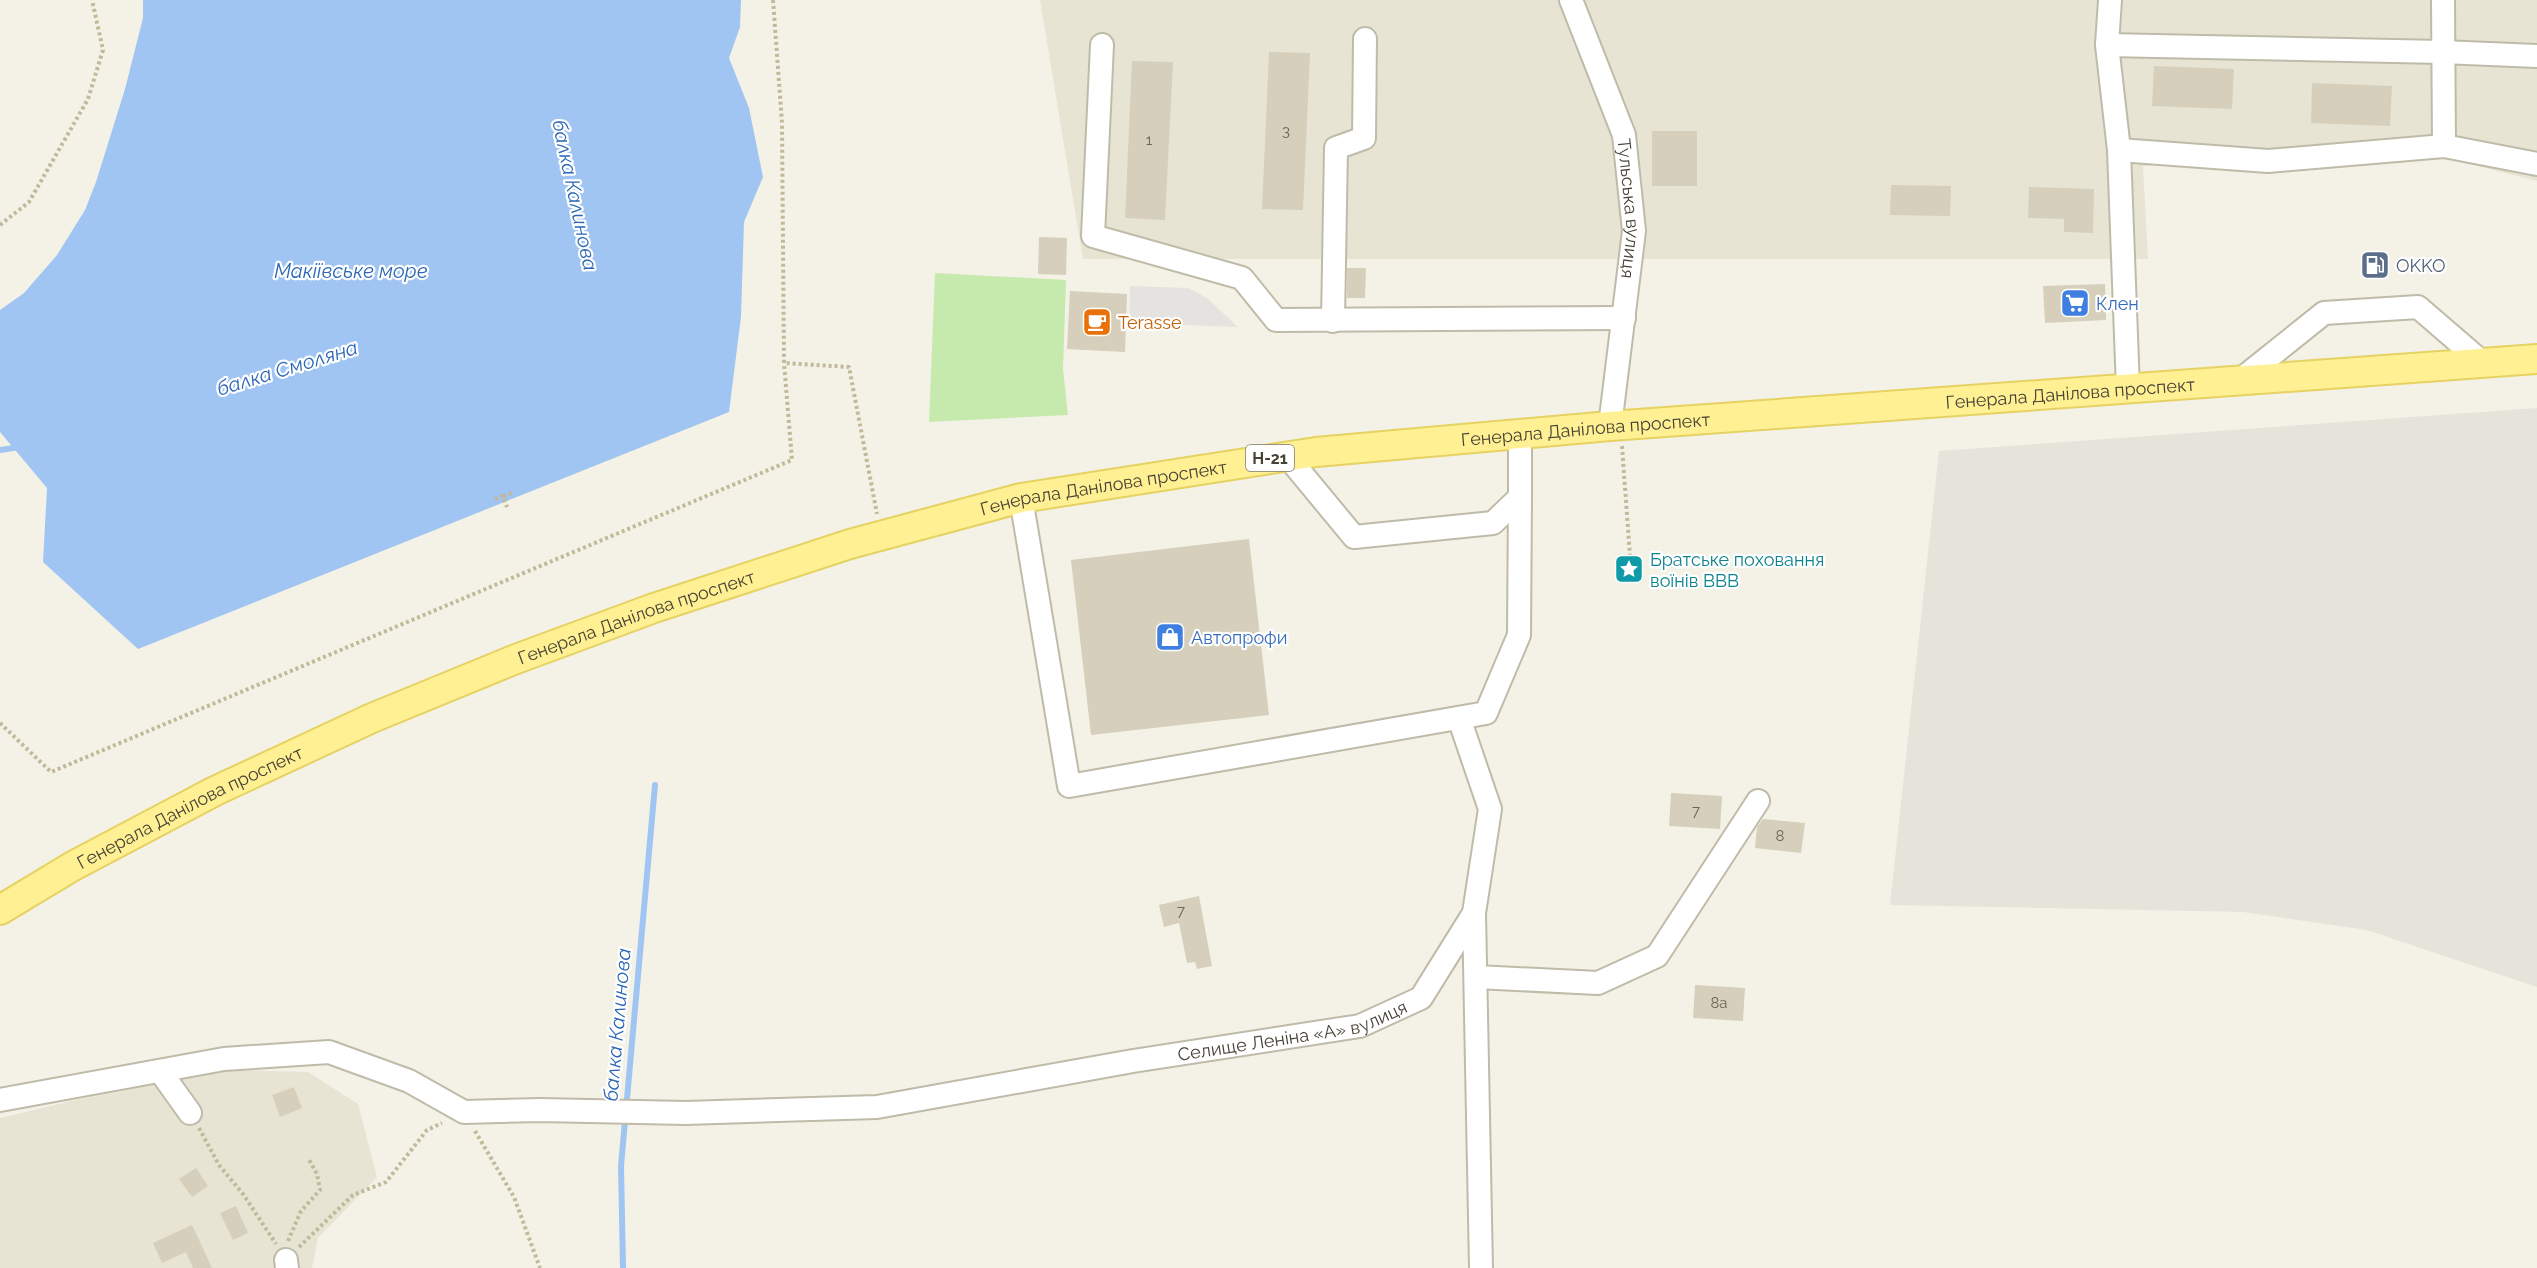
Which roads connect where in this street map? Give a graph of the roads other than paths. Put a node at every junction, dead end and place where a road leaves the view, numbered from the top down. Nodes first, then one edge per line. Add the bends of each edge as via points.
1 (1571, 0) edge
2 (2110, 0) edge
3 (2443, 0) edge
4 (1365, 39) dead end
5 (1102, 45) dead end
6 (2107, 45) junction
7 (2442, 52) junction
8 (2537, 56) edge
9 (2444, 147) junction
10 (2119, 150) junction
11 (2537, 164) edge
12 (1624, 318) junction
13 (1333, 321) junction
14 (2537, 359) edge
15 (2483, 363) junction
16 (2239, 381) junction
17 (2128, 389) junction
18 (1615, 426) junction
19 (1520, 434) junction
20 (1287, 456) junction
21 (1520, 497) junction
22 (1021, 498) junction
23 (1459, 718) junction
24 (1758, 801) dead end
25 (0, 910) edge
26 (1474, 913) junction
27 (1476, 977) junction
28 (160, 1071) junction
29 (0, 1100) edge
30 (190, 1113) road end
31 (1480, 1268) edge

1 - 12 street, Тульська вулиця via 1623,135 1634,231
2 - 6 street
3 - 7 street
4 - 13 street via 1364,138 1336,148
5 - 13 street via 1094,236 1242,278 1276,320
6 - 7 street
6 - 10 street
7 - 8 street
7 - 9 street
9 - 10 street via 2268,161
9 - 11 street
10 - 17 street
12 - 13 street
12 - 18 street, Тульська вулиця
14 - 15 main road, Генерала Данілова проспект / Н-21
15 - 16 main road, Генерала Данілова проспект / Н-21
15 - 16 street via 2418,307 2324,313
16 - 17 main road, Генерала Данілова проспект / Н-21
17 - 18 main road, Генерала Данілова проспект / Н-21
18 - 19 main road, Генерала Данілова проспект / Н-21
19 - 20 main road, Генерала Данілова проспект / Н-21
19 - 21 street
20 - 21 street via 1354,537 1493,523
20 - 22 main road, Генерала Данілова проспект / Н-21
21 - 23 street via 1519,635 1486,713
22 - 23 street via 1069,786
22 - 25 main road, Генерала Данілова проспект / Н-21 via 881,536 654,608 516,659 372,718 195,802 73,866
23 - 26 street via 1490,809
24 - 27 street via 1657,956 1598,984
26 - 27 street
26 - 28 street, Селище Леніна «А» вулиця via 1421,998 1360,1026 1133,1060 877,1107 686,1113 464,1112 409,1081 328,1052 224,1059
27 - 31 street
28 - 29 street
28 - 30 street

